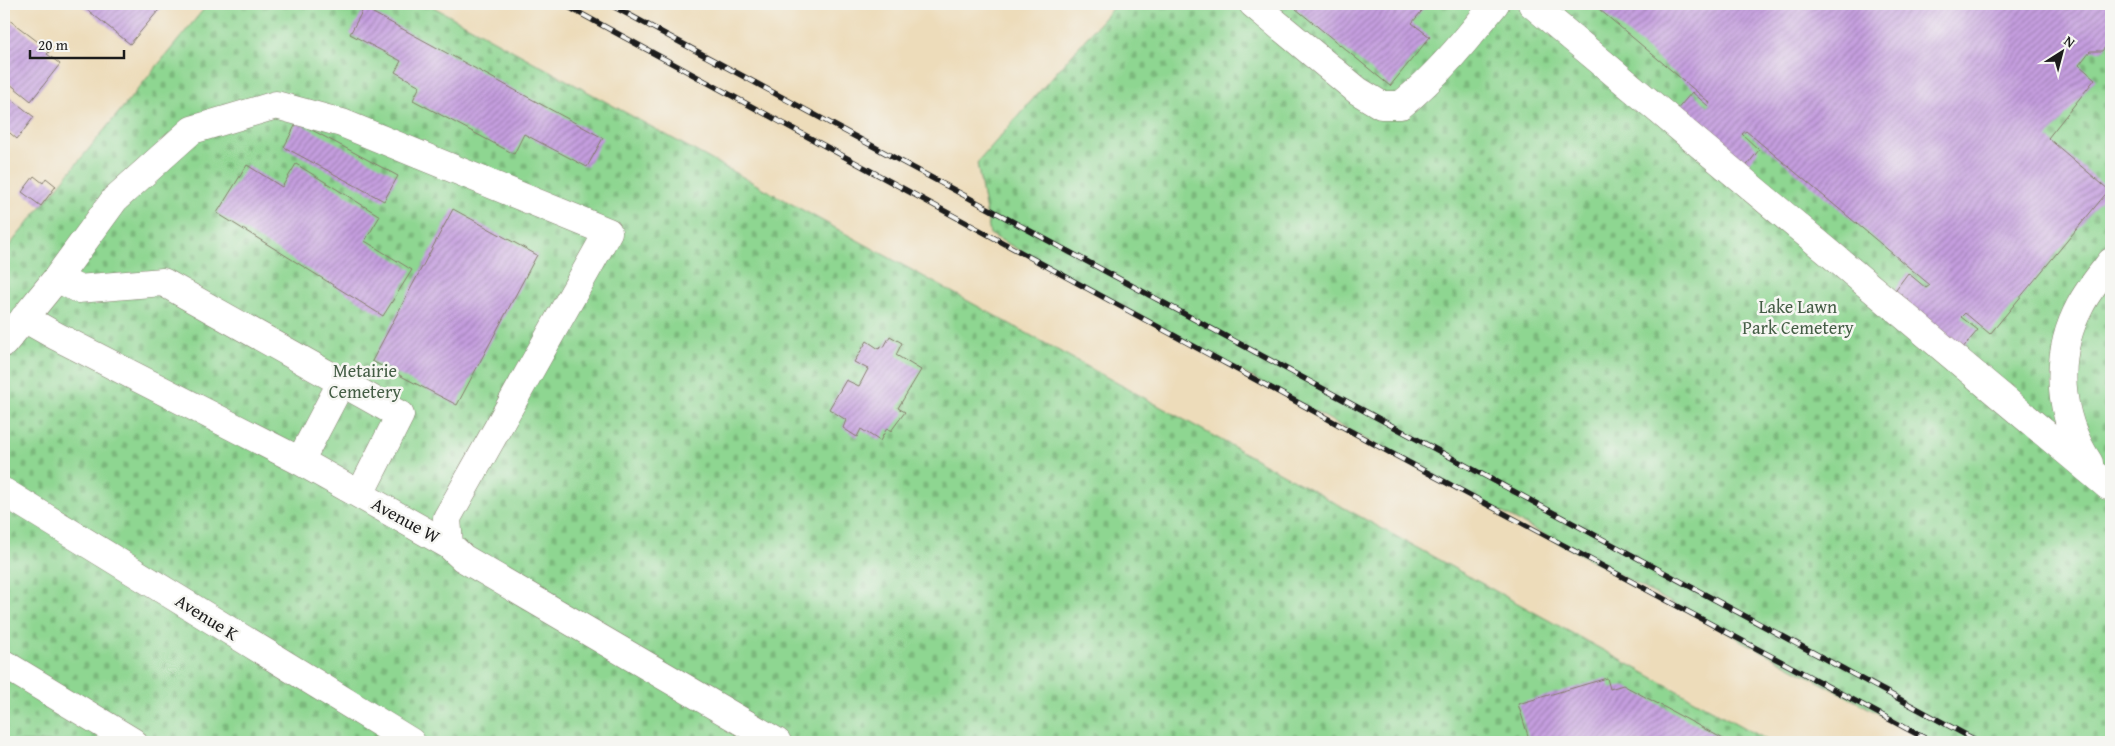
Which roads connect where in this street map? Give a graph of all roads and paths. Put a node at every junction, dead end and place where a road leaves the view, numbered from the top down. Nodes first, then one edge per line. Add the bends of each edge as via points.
1 (1253, 4) edge
2 (1495, 4) edge
3 (1532, 4) edge
4 (2111, 262) edge
5 (57, 278) junction
6 (24, 318) junction
7 (4, 343) edge
8 (340, 383) junction
9 (300, 461) junction
10 (2110, 487) edge
11 (4, 492) edge
12 (360, 494) junction
13 (449, 545) junction
14 (4, 664) edge
15 (133, 742) edge
16 (411, 742) edge
17 (777, 742) edge

1 - 2 lane via 1358,91 1381,105 1401,105 1416,93 1464,43
3 - 10 lane
4 - 10 lane via 2074,317 2064,354 2062,380 2072,432 2091,466
5 - 6 lane
5 - 8 lane via 78,289 163,282
5 - 13 lane via 115,200 192,130 276,105 342,123 608,232 447,518
6 - 7 lane
6 - 9 lane, Avenue W
8 - 9 lane
8 - 12 lane via 400,415
9 - 12 lane, Avenue W
11 - 16 lane, Avenue K
12 - 13 lane, Avenue W
13 - 17 lane, Avenue W via 463,558
14 - 15 lane

